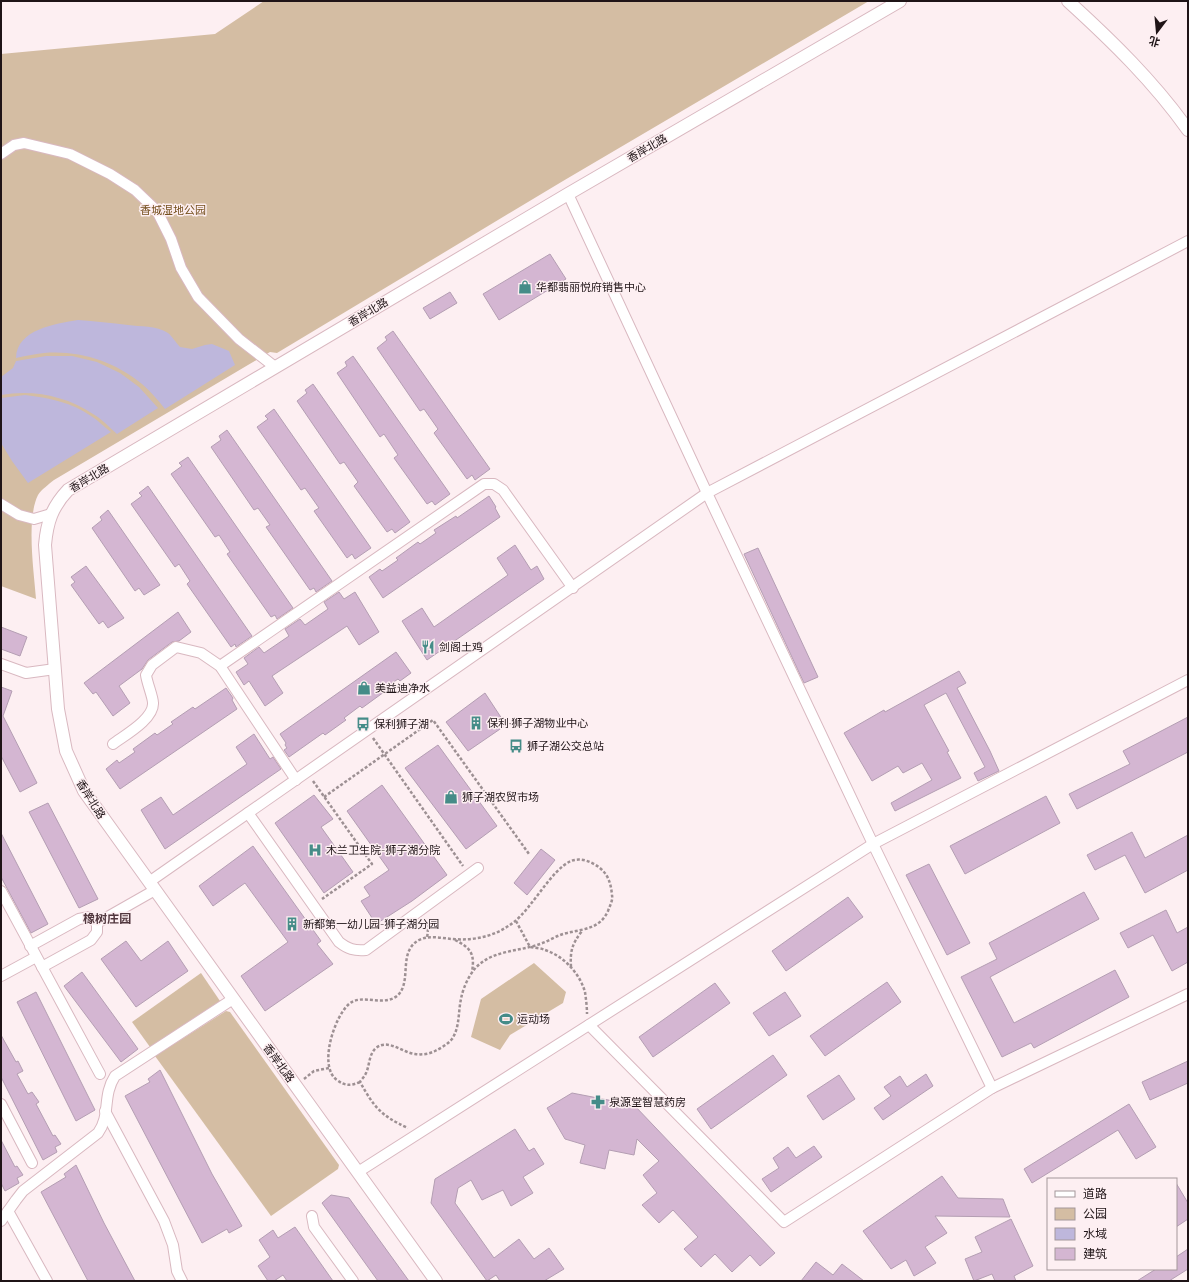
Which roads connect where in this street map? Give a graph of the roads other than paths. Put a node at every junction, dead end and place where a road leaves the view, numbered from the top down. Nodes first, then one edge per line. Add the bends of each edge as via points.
1 (900, 1) edge
2 (1068, 1) edge
3 (1188, 130) edge
4 (1, 154) edge
5 (568, 194) junction
6 (1188, 241) edge
7 (275, 367) junction
8 (707, 493) junction
9 (1, 504) edge
10 (51, 514) junction
11 (34, 519) junction
12 (46, 529) junction
13 (573, 588) junction
14 (1, 664) edge
15 (220, 666) junction
16 (55, 668) junction
17 (1188, 680) edge
18 (113, 744) dead end
19 (296, 780) junction
20 (248, 813) junction
21 (873, 844) junction
22 (478, 868) dead end
23 (152, 886) junction
24 (1, 891) edge
25 (97, 923) junction
26 (30, 946) junction
27 (36, 957) junction
28 (42, 967) junction
29 (1, 976) edge
30 (1188, 994) edge
31 (233, 999) junction
32 (589, 1025) junction
33 (100, 1074) dead end
34 (992, 1088) junction
35 (1, 1104) edge
36 (106, 1111) junction
37 (32, 1162) dead end
38 (358, 1172) junction
39 (8, 1211) junction
40 (312, 1216) dead end
41 (1, 1221) edge
42 (47, 1281) edge
43 (182, 1281) edge
44 (353, 1281) edge
45 (436, 1281) edge

1 - 5 street, 香岸北路
2 - 3 street via 1110,39 1169,104
4 - 7 street via 14,145 24,143 70,154 135,190 157,211 171,239 181,268 198,297 239,339
5 - 7 street, 香岸北路
5 - 8 street
6 - 8 street
7 - 10 street, 香岸北路 via 68,490 58,500
8 - 13 street
8 - 21 street
9 - 11 street via 19,515
10 - 11 street
10 - 12 street, 香岸北路
11 - 12 street
12 - 16 street, 香岸北路 via 45,545
13 - 15 street via 503,490 494,484 484,484
13 - 19 street
14 - 16 street via 26,673
15 - 18 street via 201,653 176,647 152,665 146,675 154,703 150,714
15 - 19 street
16 - 23 street, 香岸北路 via 58,709 66,751 84,791
17 - 21 street
19 - 20 street
20 - 22 street via 339,942 357,951 366,950
20 - 23 street
21 - 32 street
21 - 34 street
23 - 25 street
23 - 31 street, 香岸北路
24 - 26 street
25 - 26 street via 89,917 79,919
25 - 28 street via 97,932 91,940
26 - 27 street
27 - 28 street
27 - 29 street
28 - 33 street
30 - 34 street
31 - 36 street via 115,1076 108,1088
31 - 38 street, 香岸北路
32 - 34 street via 784,1222
32 - 38 street
35 - 37 street
36 - 39 street via 105,1120 98,1133 23,1191
36 - 43 street via 164,1221
38 - 45 street, 香岸北路
39 - 41 street
39 - 42 street
40 - 44 street via 314,1227

